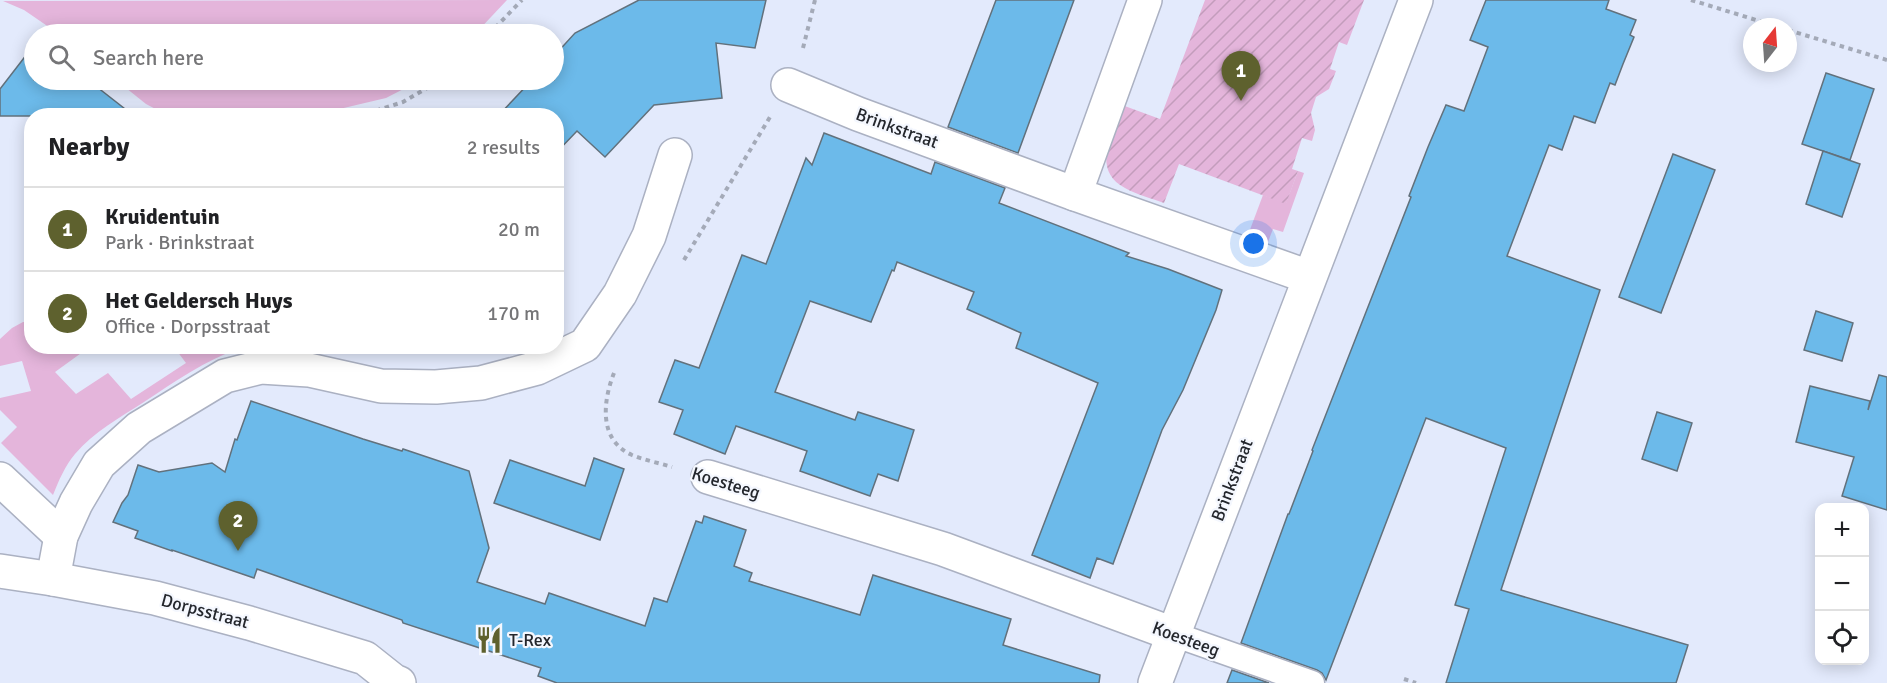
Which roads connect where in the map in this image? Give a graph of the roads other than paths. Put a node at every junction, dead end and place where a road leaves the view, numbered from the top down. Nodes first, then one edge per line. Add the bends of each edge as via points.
1 (1145, 0) edge
2 (1416, 0) edge
3 (788, 85) road end
4 (675, 155) dead end
5 (1075, 194) junction
6 (1310, 277) junction
7 (708, 477) road end
8 (0, 478) edge
9 (61, 536) junction
10 (0, 572) edge
11 (53, 579) junction
12 (1173, 634) junction
13 (399, 683) edge
14 (1155, 683) edge
15 (1312, 683) edge

1 - 5 street
2 - 6 street, Brinkstraat
3 - 5 street, Brinkstraat
4 - 9 street via 649,236 620,294 585,345 537,368 481,383 436,387 381,386 309,370 261,367 225,376 139,428 99,464
5 - 6 street, Brinkstraat
6 - 12 street, Brinkstraat
7 - 12 street, Koesteeg via 943,549
8 - 9 street
9 - 11 street
10 - 11 street, Dorpsstraat
11 - 13 street, Dorpsstraat via 155,598 249,623 365,658
12 - 14 street, Brinkstraat
12 - 15 lane, Koesteeg

